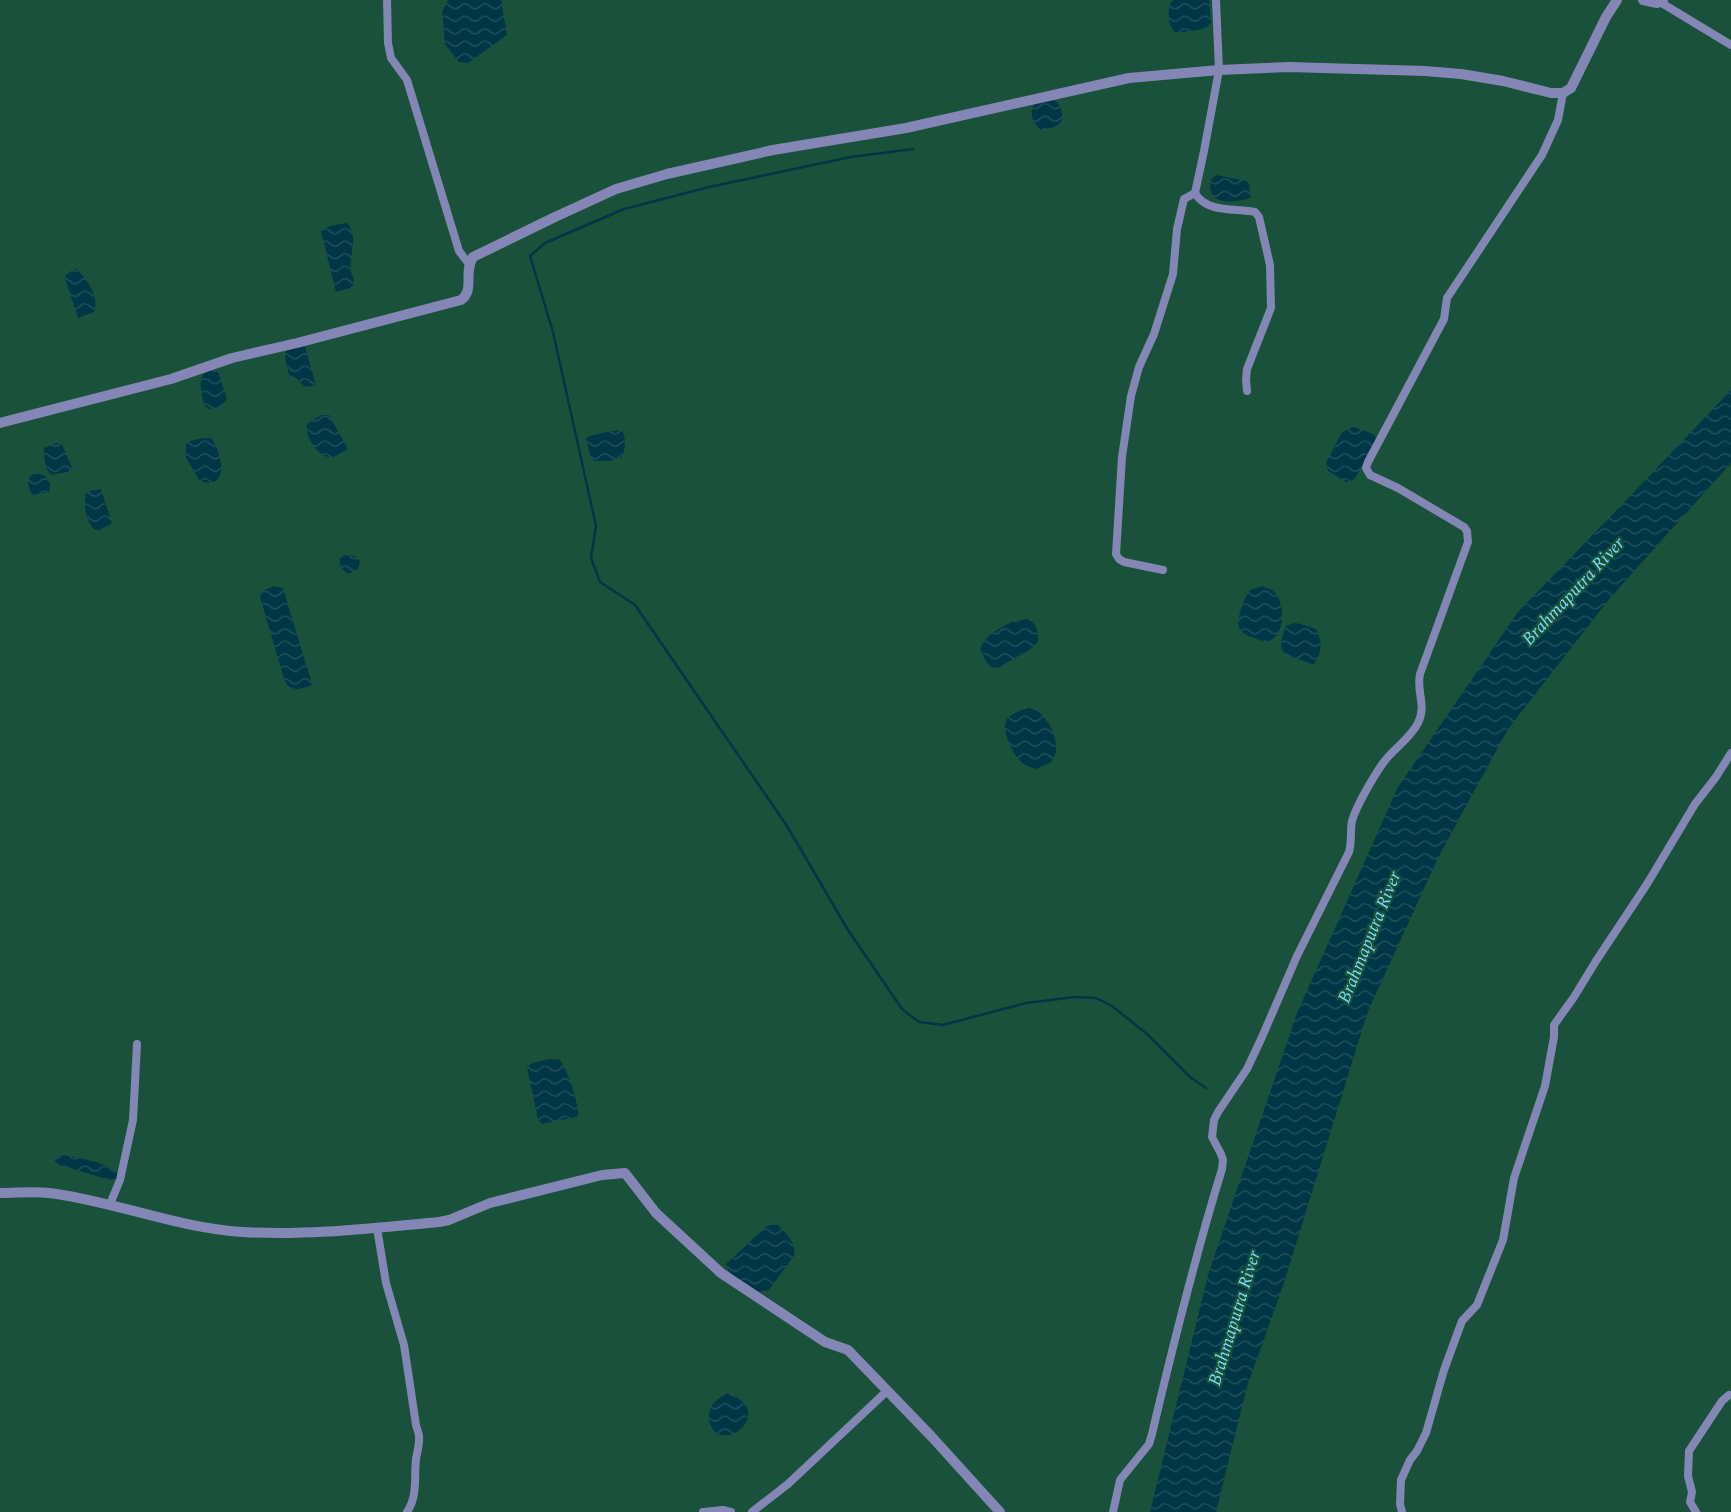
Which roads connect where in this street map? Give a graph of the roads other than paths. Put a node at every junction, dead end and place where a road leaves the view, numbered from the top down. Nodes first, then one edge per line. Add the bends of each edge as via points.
1 (387, 0) edge
2 (1216, 0) edge
3 (1617, 0) edge
4 (1643, 0) edge
5 (1662, 1) edge
6 (1731, 45) edge
7 (1219, 70) junction
8 (1562, 93) junction
9 (1195, 193) junction
10 (469, 264) junction
11 (1247, 391) dead end
12 (0, 423) edge
13 (1163, 570) dead end
14 (1731, 753) edge
15 (137, 1044) dead end
16 (0, 1193) edge
17 (110, 1204) junction
18 (377, 1228) junction
19 (887, 1391) junction
20 (1729, 1395) dead end
21 (406, 1512) edge
22 (703, 1512) edge
23 (730, 1512) edge
24 (752, 1512) edge
25 (1000, 1512) edge
26 (1113, 1512) edge
27 (1402, 1512) edge
28 (1696, 1512) edge

1 - 10 street via 391,58 407,80 459,252
2 - 7 street
3 - 8 street via 1571,88
4 - 5 street
5 - 6 street
7 - 8 street via 1290,67 1461,74 1541,92
7 - 9 street
7 - 10 street via 1129,78 906,128 773,150 667,174 616,189 554,217 473,257
8 - 26 street via 1558,120 1542,155 1447,298 1444,319 1366,468 1370,475 1464,527 1468,542 1420,674 1423,705 1418,722 1407,739 1382,764 1359,804 1352,821 1349,852 1296,956 1247,1069 1214,1120 1212,1137 1223,1160 1222,1169 1202,1234 1152,1434 1120,1480
9 - 11 street via 1213,206 1254,212 1259,216 1270,265 1271,308 1248,368
9 - 13 street via 1184,199 1180,213 1173,274 1154,334 1139,367 1122,457 1116,554 1124,562
10 - 12 street via 468,291 461,300 232,358 171,379
14 - 27 street via 1554,1025 1545,1086 1514,1178 1503,1240 1476,1305 1462,1321 1426,1433 1401,1480
15 - 17 street via 133,1120 120,1180
16 - 17 street via 47,1193
17 - 18 street via 241,1232
18 - 19 street via 449,1220 490,1204 602,1175 625,1173 656,1213 721,1273 825,1342 848,1350
18 - 21 street via 386,1283 404,1345 420,1441 416,1485
19 - 24 street via 795,1477
19 - 25 street
20 - 28 street via 1689,1451 1690,1502
22 - 23 street

